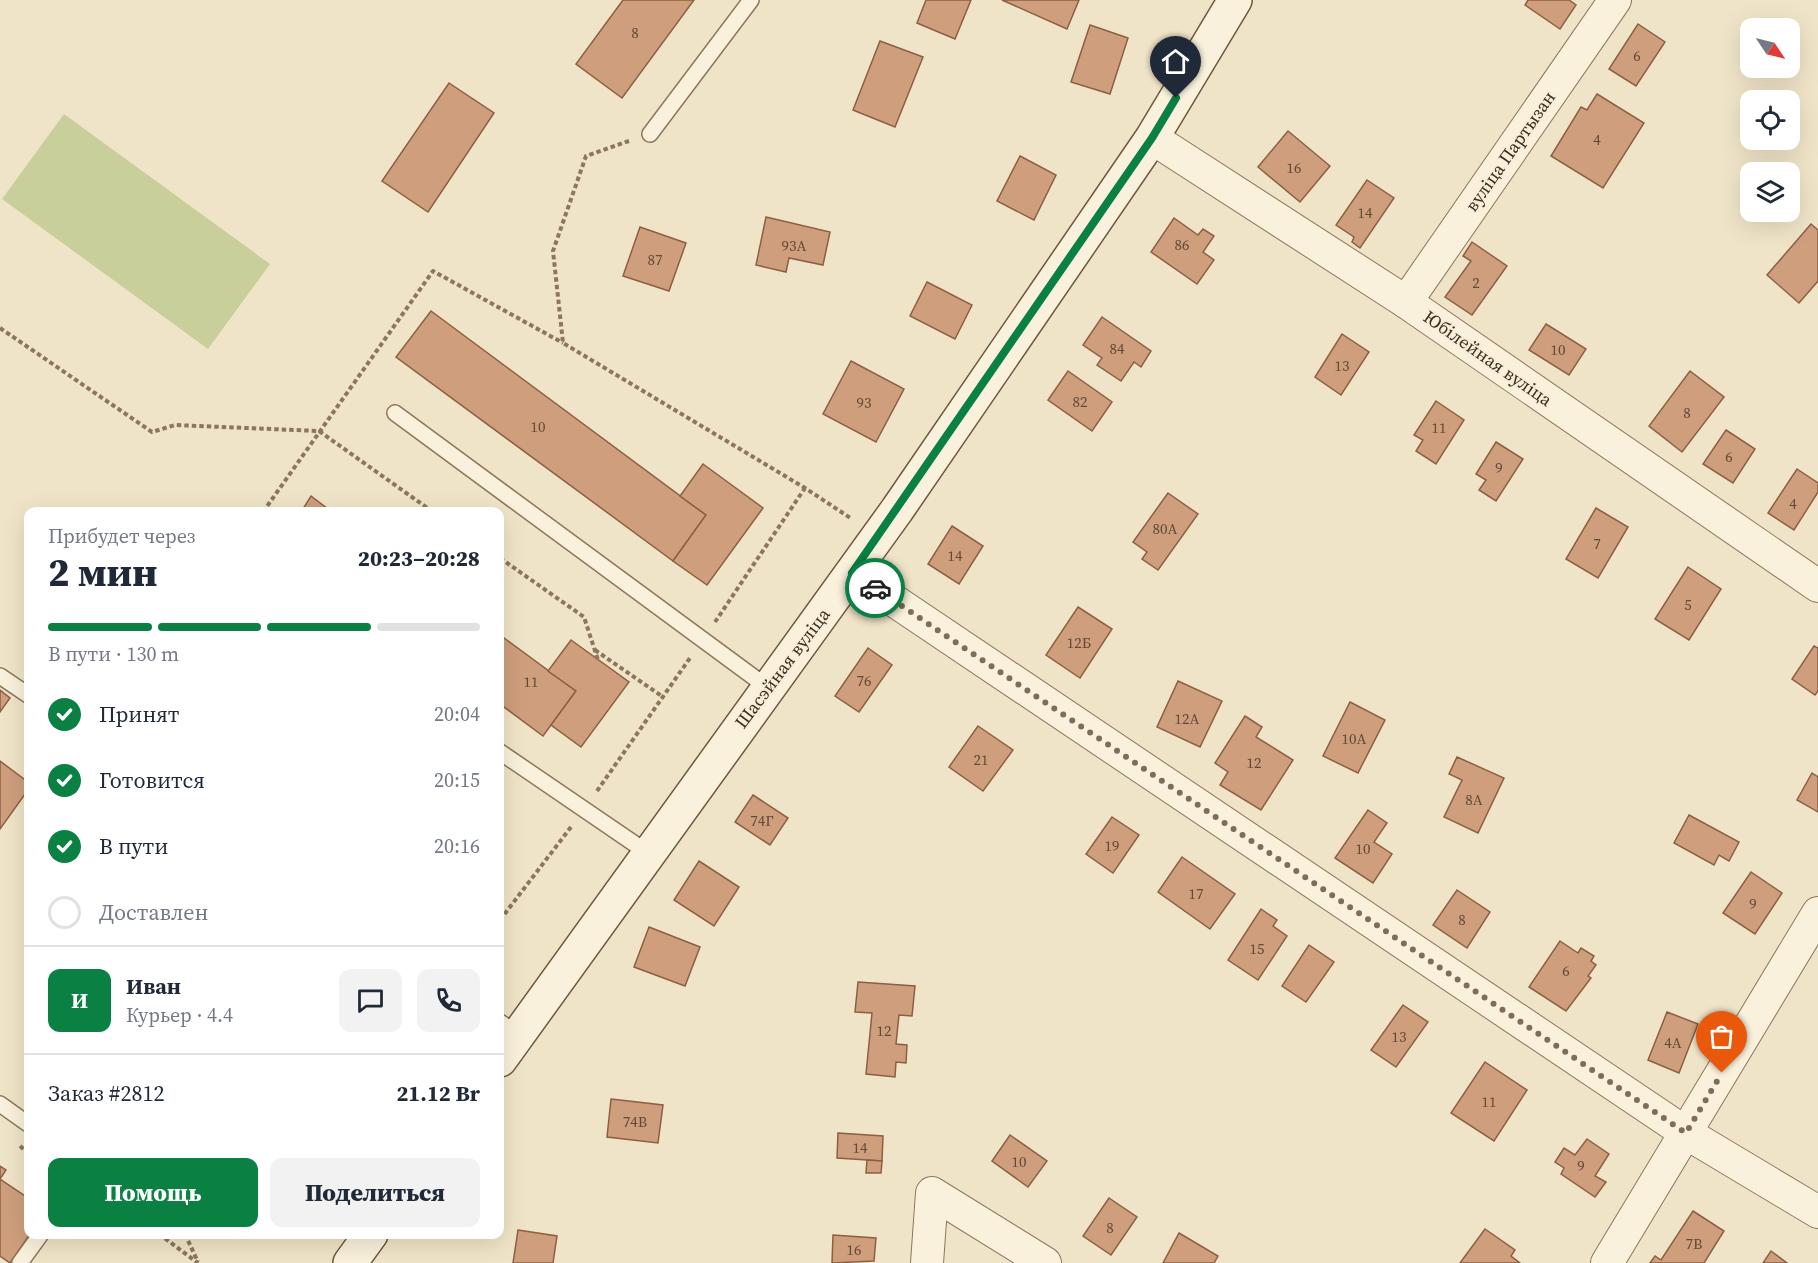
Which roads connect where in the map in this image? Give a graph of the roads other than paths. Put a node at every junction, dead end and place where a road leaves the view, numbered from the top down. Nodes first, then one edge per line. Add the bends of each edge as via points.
1 (751, 0) edge
2 (1235, 0) edge
3 (1615, 0) edge
4 (650, 134) road end
5 (1152, 138) junction
6 (1406, 302) junction
7 (395, 413) dead end
8 (852, 573) junction
9 (1818, 586) edge
10 (0, 676) edge
11 (767, 687) junction
12 (24, 692) edge
13 (504, 755) edge
14 (648, 853) junction
15 (1818, 914) edge
16 (506, 1039) edge
17 (0, 1104) edge
18 (24, 1121) edge
19 (1686, 1133) junction
20 (1818, 1212) edge
21 (37, 1239) edge
22 (367, 1239) edge
23 (20, 1263) edge
24 (350, 1263) edge
25 (927, 1263) edge
26 (1046, 1263) edge
27 (1607, 1263) edge

1 - 4 lane
2 - 5 main road, Шасэйная вуліца
3 - 6 street, вуліца Партызан
5 - 6 street, Юбілейная вуліца
5 - 8 main road, Шасэйная вуліца
6 - 9 street, Юбілейная вуліца
7 - 11 lane
8 - 11 main road, Шасэйная вуліца
8 - 19 street
10 - 12 lane
11 - 14 main road, Шасэйная вуліца
13 - 14 lane
14 - 16 main road, Шасэйная вуліца
15 - 19 street
17 - 18 lane
19 - 20 street
19 - 27 street
21 - 23 lane
22 - 24 main road
25 - 26 street via 932,1193

